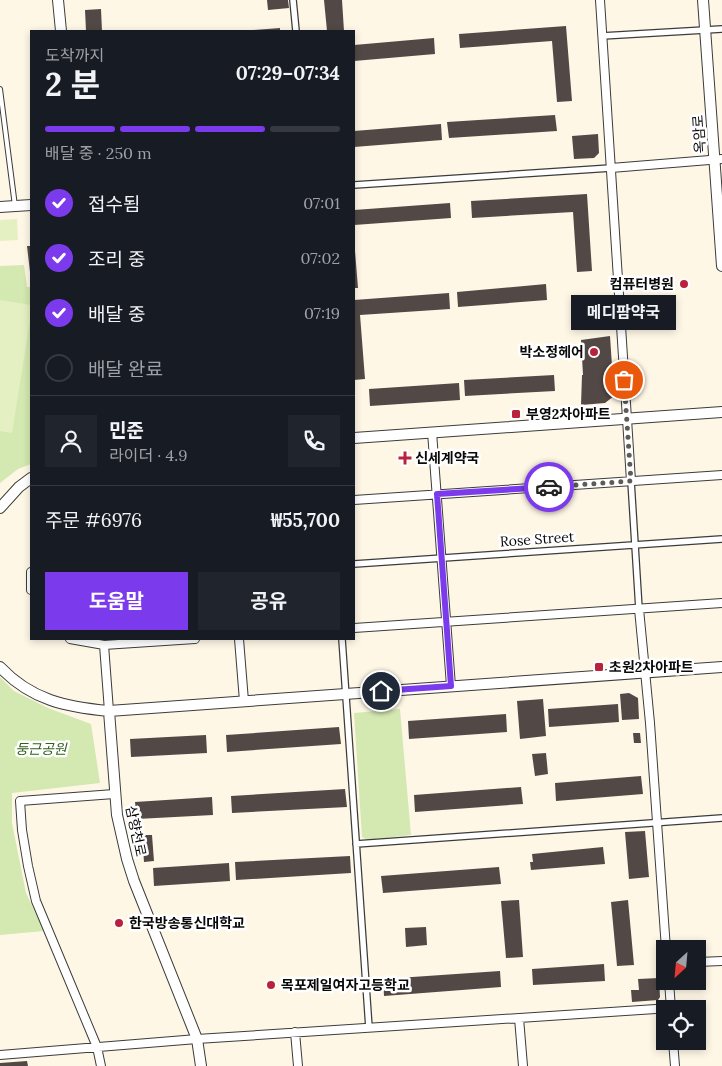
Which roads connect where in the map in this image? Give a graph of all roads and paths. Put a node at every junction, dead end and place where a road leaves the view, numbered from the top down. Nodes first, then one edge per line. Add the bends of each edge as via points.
1 (58, 0) edge
2 (293, 0) edge
3 (600, 0) edge
4 (703, 0) edge
5 (722, 29) edge
6 (61, 30) edge
7 (296, 30) edge
8 (705, 30) junction
9 (602, 36) junction
10 (0, 89) edge
11 (718, 160) edge
12 (610, 168) junction
13 (355, 185) edge
14 (30, 205) edge
15 (15, 206) junction
16 (0, 207) edge
17 (722, 266) edge
18 (722, 412) edge
19 (627, 419) junction
20 (432, 432) junction
21 (355, 438) edge
22 (722, 475) edge
23 (30, 479) edge
24 (631, 481) junction
25 (437, 494) junction
26 (355, 500) edge
27 (0, 508) edge
28 (722, 539) edge
29 (635, 545) junction
30 (442, 558) junction
31 (355, 564) edge
32 (722, 603) edge
33 (639, 609) junction
34 (447, 622) junction
35 (355, 628) edge
36 (76, 640) edge
37 (181, 640) edge
38 (239, 640) edge
39 (342, 640) edge
40 (104, 645) junction
41 (0, 667) edge
42 (722, 667) edge
43 (645, 673) junction
44 (451, 686) junction
45 (346, 694) junction
46 (244, 701) junction
47 (109, 711) junction
48 (114, 794) junction
49 (722, 818) edge
50 (657, 822) junction
51 (356, 844) junction
52 (665, 940) edge
53 (722, 961) edge
54 (706, 962) edge
55 (656, 1009) edge
56 (519, 1018) junction
57 (369, 1028) junction
58 (295, 1032) junction
59 (197, 1039) junction
60 (97, 1047) junction
61 (674, 1050) edge
62 (0, 1055) edge
63 (102, 1066) edge
64 (201, 1066) edge
65 (298, 1066) edge
66 (523, 1066) edge
67 (675, 1066) edge

1 - 6 street
2 - 7 street
3 - 9 street
4 - 8 street, 옥암로
5 - 8 street
8 - 9 street
8 - 11 street, 옥암로
9 - 12 street
10 - 15 lane
11 - 12 street
11 - 17 street, 옥암로
12 - 13 street
12 - 19 street
14 - 15 street
15 - 16 street
18 - 19 street
19 - 20 street
19 - 24 street
20 - 21 street
20 - 25 street
22 - 24 street
23 - 27 street
24 - 25 street
24 - 29 street
25 - 26 street
25 - 30 street
28 - 29 street, Rose Street
29 - 30 street, Rose Street
29 - 33 street
30 - 31 street, Rose Street
30 - 34 street
32 - 33 street
33 - 34 street
33 - 43 street
34 - 35 street
34 - 44 street
36 - 40 street
37 - 40 street
38 - 46 street
39 - 45 street
40 - 47 street
41 - 47 street via 18,683 42,697 76,708
42 - 43 street
43 - 44 street
43 - 50 street
44 - 45 street
45 - 46 street
45 - 51 street
46 - 47 street
47 - 48 street, 삼향천로
48 - 59 street, 삼향천로 via 134,881
48 - 60 street via 20,802 36,901
49 - 50 street
50 - 51 street
50 - 52 street
51 - 57 street
53 - 54 street
55 - 56 street
56 - 57 street
56 - 66 street
57 - 58 street
58 - 59 street
58 - 65 street
59 - 60 street
59 - 64 street, 삼향천로
60 - 62 street
60 - 63 street
61 - 67 street

